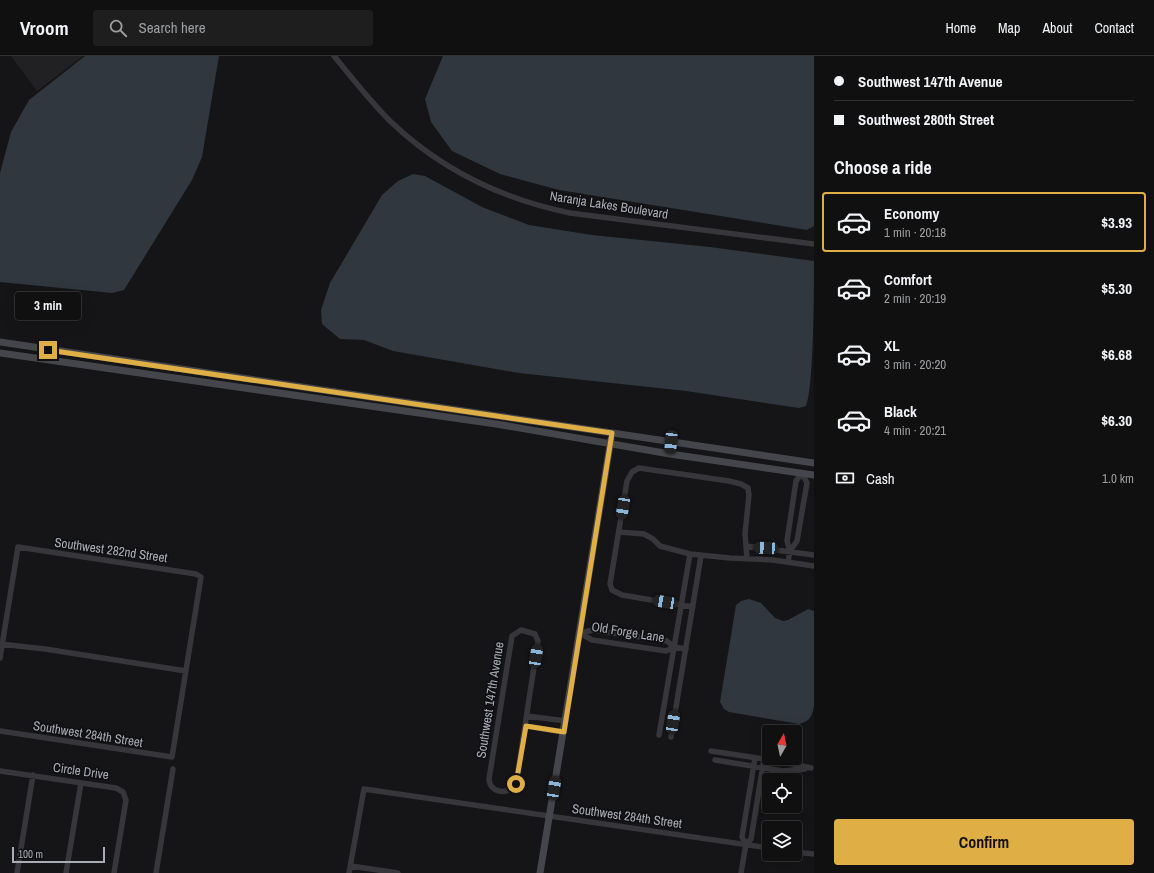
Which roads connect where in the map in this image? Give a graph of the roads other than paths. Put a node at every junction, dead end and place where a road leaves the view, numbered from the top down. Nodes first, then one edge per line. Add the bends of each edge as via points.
1 (334, 56) edge
2 (814, 244) edge
3 (0, 342) edge
4 (48, 350) junction
5 (0, 353) edge
6 (47, 360) junction
7 (150, 365) junction
8 (149, 374) junction
9 (230, 377) junction
10 (229, 386) junction
11 (301, 387) junction
12 (359, 396) junction
13 (301, 397) junction
14 (358, 405) junction
15 (612, 433) junction
16 (671, 442) junction
17 (611, 443) junction
18 (670, 454) junction
19 (805, 461) junction
20 (814, 462) edge
21 (802, 473) junction
22 (814, 475) edge
23 (619, 532) junction
24 (746, 546) junction
25 (790, 551) junction
26 (690, 554) junction
27 (814, 555) edge
28 (701, 556) junction
29 (747, 559) junction
30 (788, 562) junction
31 (814, 566) edge
32 (681, 606) junction
33 (693, 607) junction
34 (580, 633) junction
35 (1, 644) edge
36 (674, 647) junction
37 (686, 649) junction
38 (0, 658) edge
39 (186, 671) junction
40 (527, 716) junction
41 (566, 721) junction
42 (526, 726) junction
43 (0, 732) edge
44 (564, 732) junction
45 (659, 735) dead end
46 (671, 737) dead end
47 (711, 751) dead end
48 (754, 758) junction
49 (762, 759) edge
50 (715, 760) dead end
51 (763, 765) edge
52 (795, 765) edge
53 (753, 766) junction
54 (762, 768) junction
55 (173, 769) dead end
56 (0, 771) edge
57 (33, 775) junction
58 (81, 783) junction
59 (550, 817) junction
60 (746, 844) junction
61 (762, 847) edge
62 (802, 853) edge
63 (814, 854) edge
64 (351, 866) junction
65 (17, 873) edge
66 (66, 873) edge
67 (114, 873) edge
68 (156, 873) edge
69 (350, 873) edge
70 (394, 873) edge
71 (540, 873) edge
72 (741, 873) edge

1 - 2 street, Naranja Lakes Boulevard via 375,104 407,136 453,169 498,192 570,213
3 - 4 street
4 - 6 street
4 - 7 street
5 - 6 street
6 - 8 street
7 - 8 street
7 - 9 street
8 - 10 street
9 - 10 street
9 - 11 street
10 - 13 street
11 - 12 street
11 - 13 street
12 - 14 street
12 - 15 street
13 - 14 street
14 - 17 street
15 - 16 street
15 - 17 street
16 - 18 street
16 - 19 street
17 - 18 street
17 - 34 street
18 - 21 street
19 - 20 street
19 - 21 street
21 - 22 street
21 - 25 street via 796,481 787,540
21 - 25 street via 807,483 798,541
23 - 24 street via 627,481 632,472 639,468 729,481 748,488
23 - 26 street via 644,534 660,546
23 - 32 street via 610,584 612,590 622,595
24 - 25 street
24 - 29 street
25 - 27 street
25 - 30 street
26 - 28 street
26 - 32 street
28 - 29 street
28 - 33 street
29 - 30 street
30 - 31 street
32 - 33 street
32 - 36 street
33 - 37 street
34 - 36 street, Old Forge Lane via 593,630 667,641
34 - 36 street, Old Forge Lane via 592,640 666,651
34 - 41 street
35 - 38 street
35 - 39 street
35 - 39 street, Southwest 282nd Street via 18,547 196,574 201,578
36 - 37 street, Old Forge Lane
36 - 45 street
37 - 46 street
39 - 43 street, Southwest 284th Street via 172,757
40 - 41 street
40 - 42 street, Southwest 147th Avenue
40 - 42 street, Southwest 147th Avenue via 538,641 535,634 521,630 512,636 507,666 489,779 495,790 507,792 516,784
41 - 44 street
42 - 44 street
44 - 59 street
47 - 48 street
48 - 49 street
48 - 53 street
50 - 53 street
51 - 54 street
52 - 54 street via 811,768
53 - 54 street
53 - 60 street via 742,837
54 - 60 street via 751,839
55 - 68 street
56 - 57 street, Circle Drive
57 - 58 street, Circle Drive
57 - 65 street
58 - 66 street
58 - 67 street, Circle Drive via 116,788 125,795
59 - 60 street, Southwest 284th Street
59 - 64 street, Southwest 284th Street via 364,789
59 - 71 street
60 - 61 street, Southwest 284th Street
60 - 72 street
62 - 63 street
64 - 69 street
64 - 70 street

